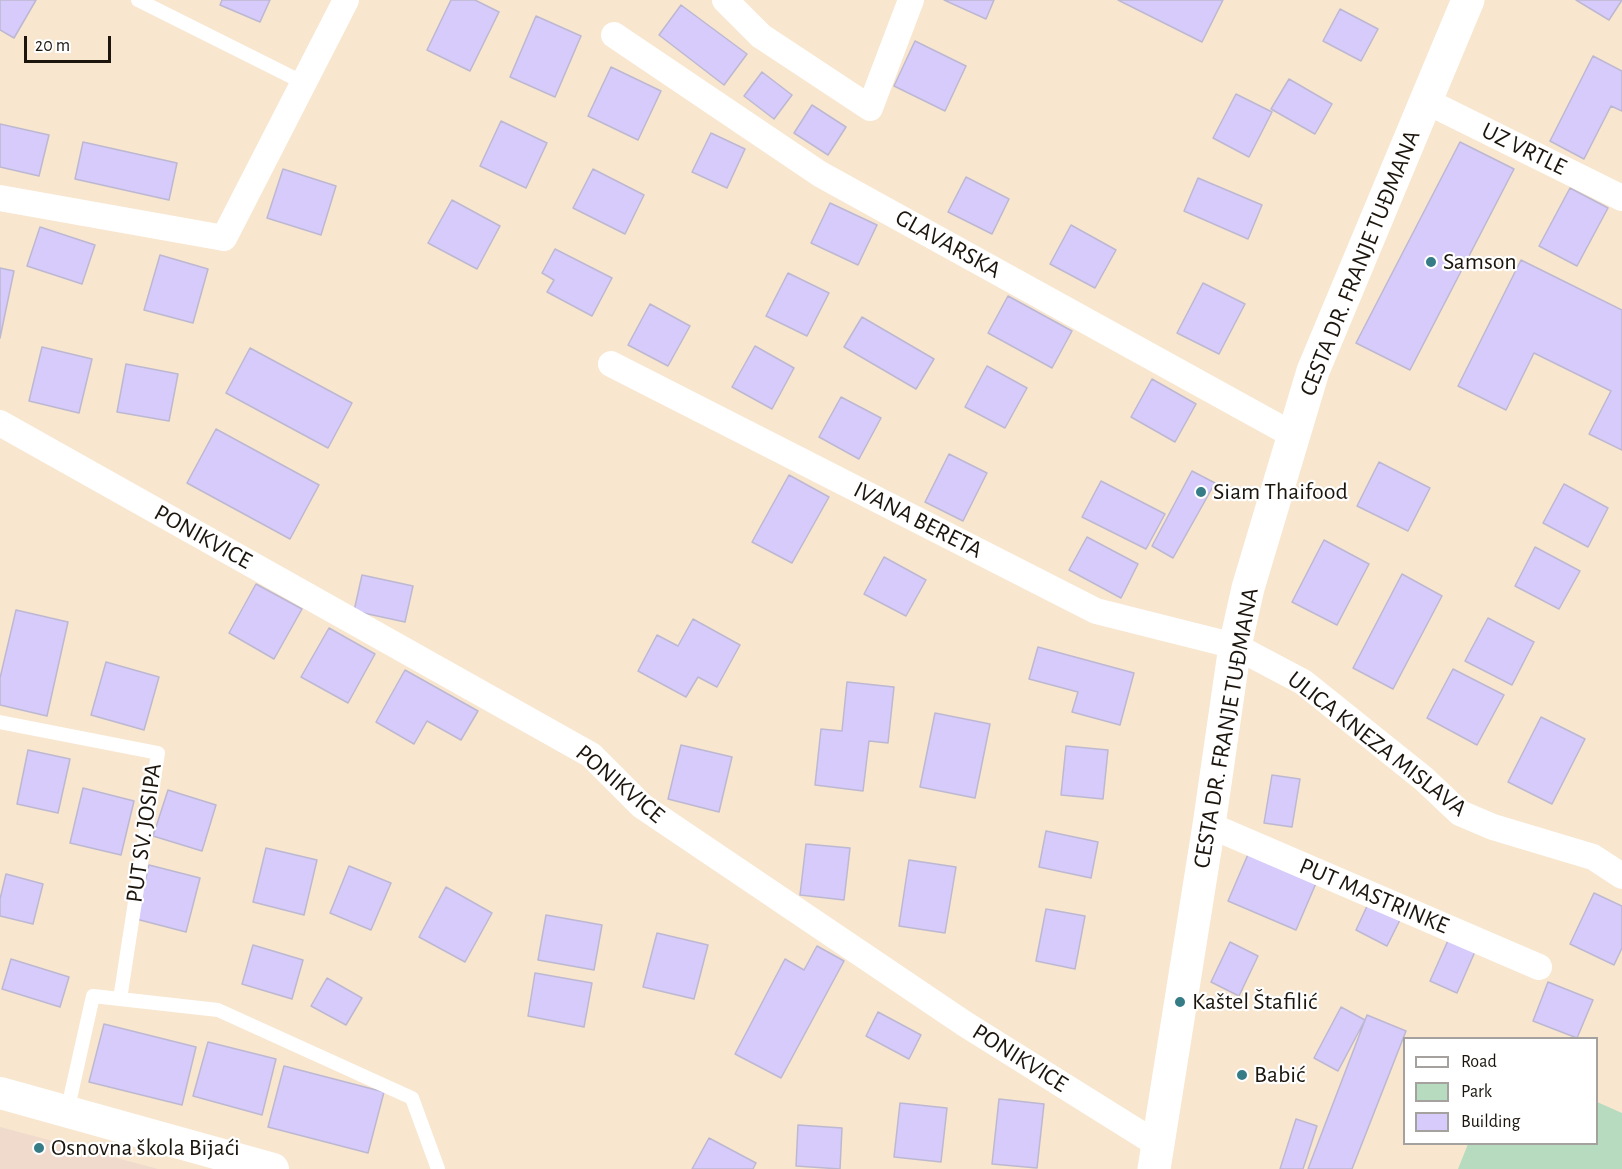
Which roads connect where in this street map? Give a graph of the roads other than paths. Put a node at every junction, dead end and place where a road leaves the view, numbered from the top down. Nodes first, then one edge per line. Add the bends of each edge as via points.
1 (138, 0) edge
2 (346, 0) edge
3 (725, 0) edge
4 (910, 0) edge
5 (1468, 0) edge
6 (614, 35) dead end
7 (304, 83) junction
8 (1426, 101) junction
9 (0, 198) edge
10 (1622, 198) edge
11 (611, 364) dead end
12 (0, 423) edge
13 (1293, 435) junction
14 (1235, 646) junction
15 (0, 722) edge
16 (1209, 825) junction
17 (1622, 876) edge
18 (1539, 967) dead end
19 (120, 999) junction
20 (0, 1093) edge
21 (67, 1112) junction
22 (1156, 1156) edge
23 (273, 1169) edge
24 (438, 1169) edge

1 - 7 lane
2 - 7 street
3 - 4 street via 761,36 870,108
5 - 8 main road, CESTA DR. FRANJE TUĐMANA
6 - 13 street, GLAVARSKA via 820,174
7 - 9 street via 224,238
8 - 10 street, UZ VRTLE
8 - 13 main road, CESTA DR. FRANJE TUĐMANA via 1313,371
11 - 14 street, IVANA BERETA via 1096,610
12 - 22 street, PONIKVICE via 591,755 642,807
13 - 14 main road, CESTA DR. FRANJE TUĐMANA
14 - 16 main road, CESTA DR. FRANJE TUĐMANA
14 - 17 street, ULICA KNEZA MISLAVA via 1303,682 1424,779 1460,813 1492,827 1593,856
15 - 19 lane, PUT SV. JOSIPA via 158,753
16 - 18 street, PUT MASTRINKE
16 - 22 main road, CESTA DR. FRANJE TUĐMANA
19 - 21 lane via 93,996
19 - 24 lane via 218,1010 412,1098
20 - 21 street
21 - 23 street

